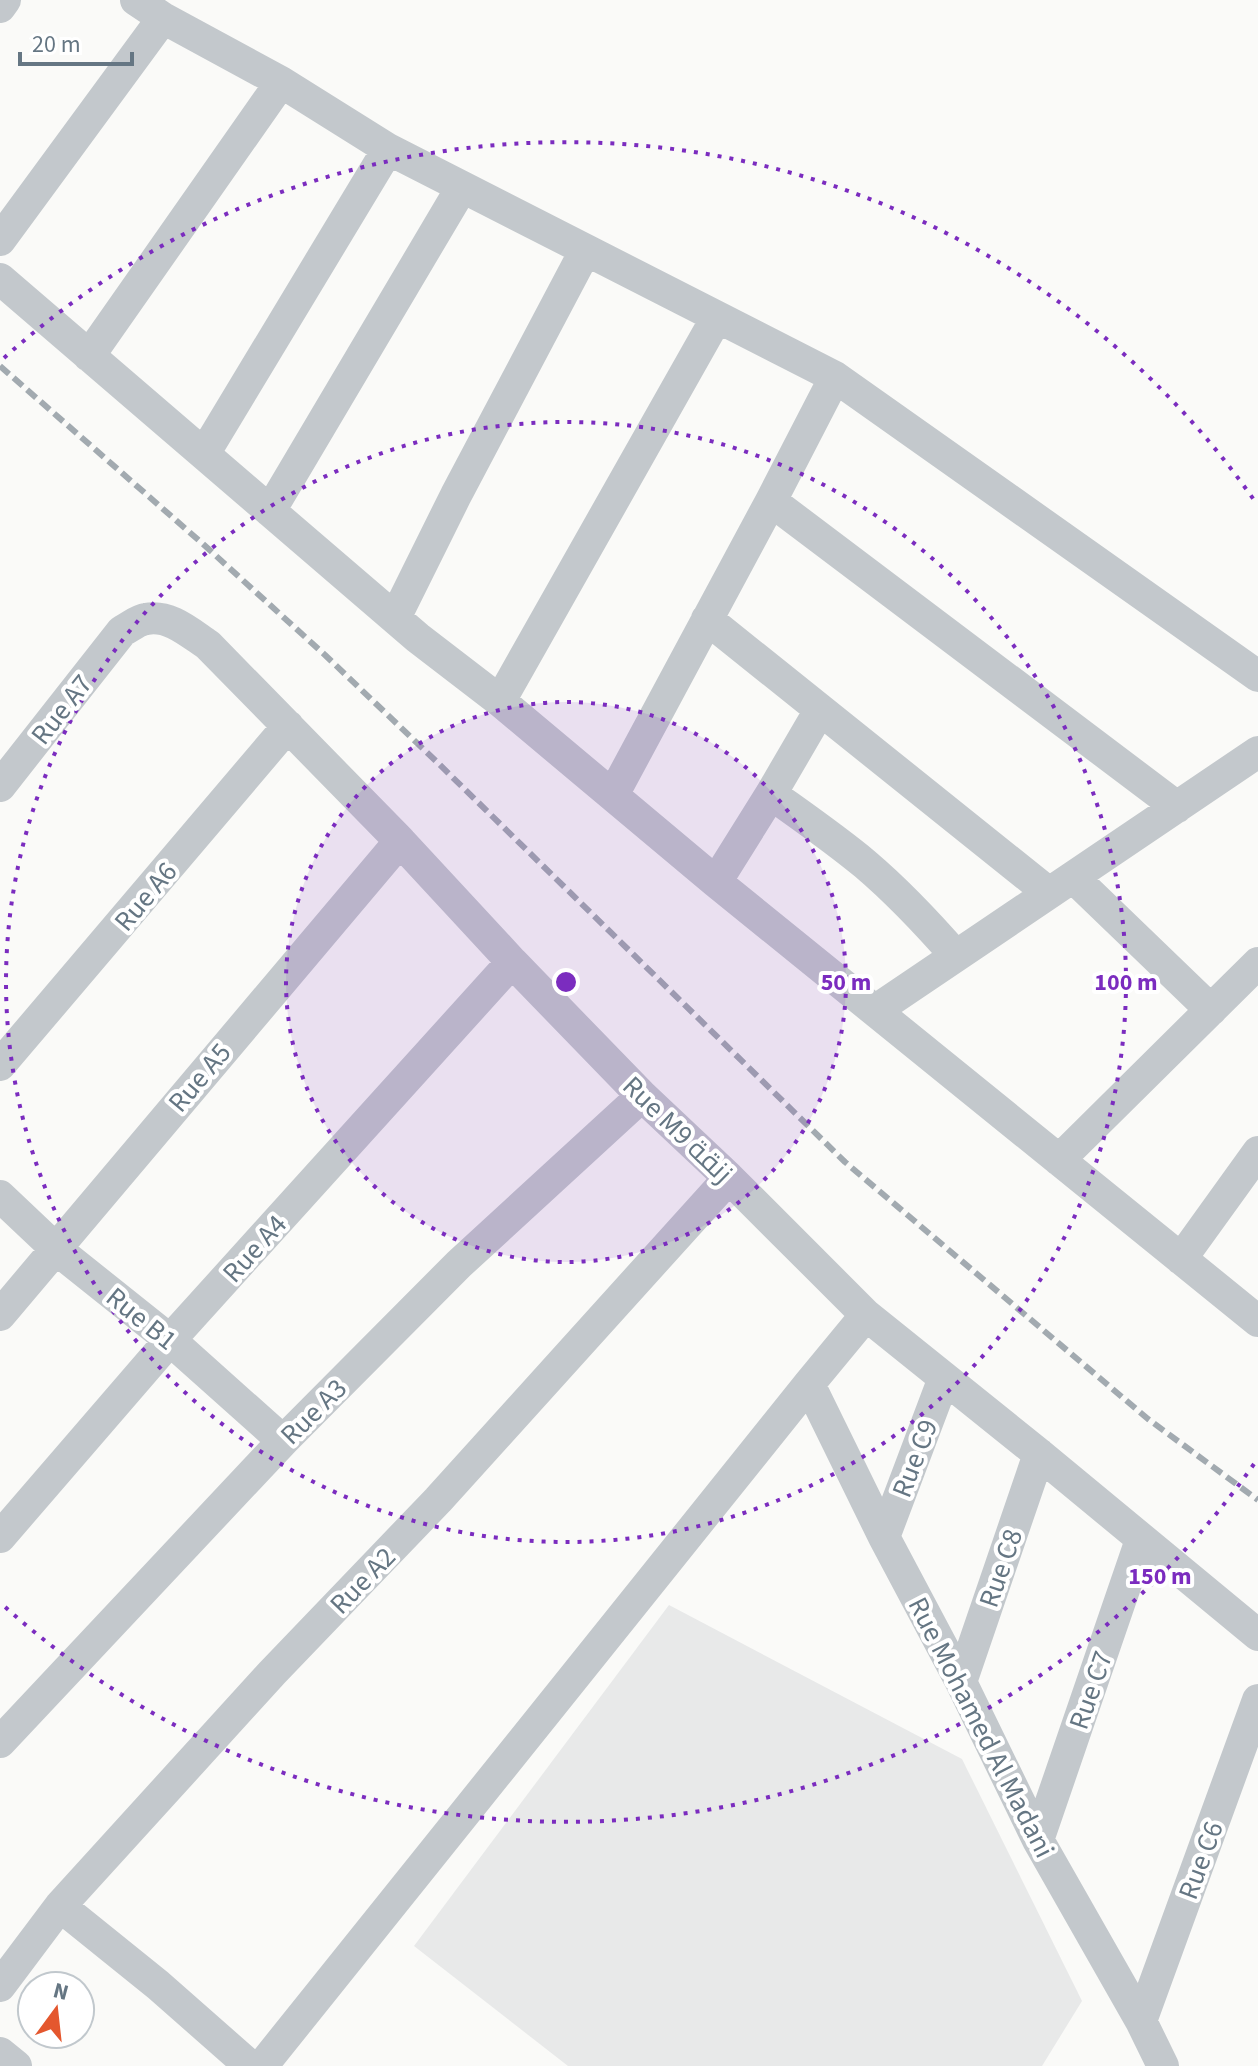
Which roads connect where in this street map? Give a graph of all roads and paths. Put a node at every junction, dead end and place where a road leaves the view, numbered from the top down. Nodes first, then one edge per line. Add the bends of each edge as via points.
1 (5, 0) edge
2 (136, 0) edge
3 (0, 7) edge
4 (163, 18) junction
5 (281, 82) junction
6 (388, 149) junction
7 (462, 187) junction
8 (0, 240) edge
9 (585, 251) junction
10 (0, 279) edge
11 (717, 317) junction
12 (89, 356) junction
13 (835, 377) junction
14 (204, 454) junction
15 (771, 501) junction
16 (270, 511) junction
17 (395, 618) junction
18 (707, 619) junction
19 (122, 631) joint
20 (1258, 676) edge
21 (500, 701) junction
22 (820, 710) junction
23 (288, 726) junction
24 (1258, 752) edge
25 (0, 786) edge
26 (771, 794) junction
27 (613, 795) junction
28 (1177, 807) junction
29 (400, 841) junction
30 (716, 882) junction
31 (1061, 886) junction
32 (956, 956) junction
33 (512, 962) junction
34 (1258, 963) edge
35 (876, 1010) junction
36 (1211, 1010) junction
37 (0, 1065) edge
38 (642, 1096) junction
39 (1258, 1152) edge
40 (1059, 1160) junction
41 (729, 1178) junction
42 (0, 1196) edge
43 (56, 1249) junction
44 (1181, 1259) junction
45 (0, 1315) edge
46 (866, 1315) junction
47 (1258, 1321) edge
48 (170, 1340) junction
49 (944, 1378) junction
50 (809, 1384) junction
51 (283, 1441) junction
52 (1039, 1454) junction
53 (0, 1537) edge
54 (884, 1537) junction
55 (1141, 1540) junction
56 (1258, 1635) edge
57 (961, 1682) junction
58 (1258, 1700) edge
59 (0, 1742) edge
60 (1038, 1840) junction
61 (60, 1906) junction
62 (0, 1986) edge
63 (1141, 2021) junction
64 (0, 2053) edge
65 (16, 2066) edge
66 (250, 2066) edge
67 (262, 2066) edge
68 (1163, 2066) edge

1 - 3 street
2 - 4 street
4 - 5 street
4 - 8 street
5 - 6 street
5 - 12 street
6 - 7 street
6 - 14 street
7 - 9 street
7 - 16 street
9 - 11 street
9 - 17 street
10 - 12 street
11 - 13 street
11 - 21 street
12 - 14 street
13 - 15 street
13 - 20 street
14 - 16 street
15 - 18 street
15 - 28 street
16 - 17 street
17 - 21 street
18 - 22 street
18 - 27 street
19 - 23 street, Rue M9 زنقة via 144,619 161,618 181,627 208,645
19 - 25 street, Rue A7
21 - 27 street
22 - 26 street
22 - 31 street
23 - 29 street, Rue M9 زنقة
23 - 37 street, Rue A6
24 - 28 street
26 - 30 street
26 - 32 street via 867,866
27 - 30 street
28 - 31 street
29 - 33 street, Rue M9 زنقة
29 - 43 street, Rue A5
30 - 35 street
31 - 32 street
31 - 36 street
32 - 35 street
33 - 38 street, Rue M9 زنقة
33 - 48 street, Rue A4
34 - 36 street
35 - 40 street
36 - 40 street
38 - 41 street, Rue M9 زنقة
38 - 51 street, Rue A3 via 459,1264
39 - 44 street
40 - 44 street
41 - 46 street, Rue M9 زنقة
41 - 61 street, Rue A2
42 - 43 street, Rue B1
43 - 45 street, Rue A5
43 - 48 street, Rue B1
44 - 47 street
46 - 49 street, Rue M9 زنقة
46 - 50 street
48 - 51 street, Rue B1
48 - 53 street, Rue A4
49 - 52 street, Rue M9 زنقة
49 - 54 street, Rue C9
50 - 54 street, Rue Mohamed Al Madani
50 - 67 street
51 - 59 street, Rue A3
52 - 55 street, Rue M9 زنقة
52 - 57 street, Rue C8
54 - 57 street, Rue Mohamed Al Madani
55 - 56 street, Rue M9 زنقة
55 - 60 street, Rue C7
57 - 60 street, Rue Mohamed Al Madani
58 - 63 street, Rue C6
60 - 63 street, Rue Mohamed Al Madani
61 - 62 street, Rue A2
61 - 66 street
63 - 68 street, Rue Mohamed Al Madani
64 - 65 street

